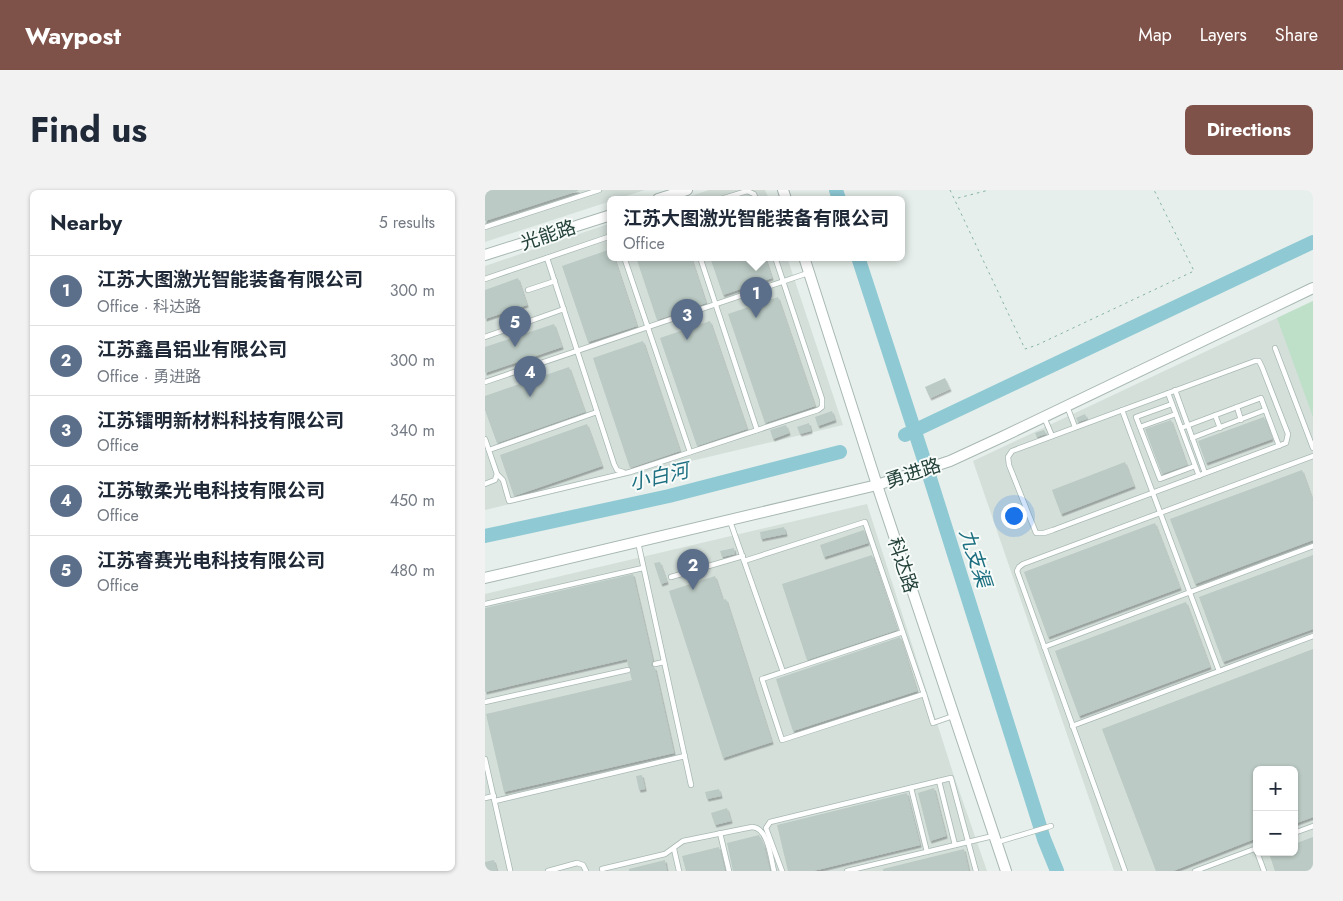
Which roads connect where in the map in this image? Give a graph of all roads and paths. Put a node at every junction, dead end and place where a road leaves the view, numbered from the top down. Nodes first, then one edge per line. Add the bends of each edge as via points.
1 (599, 190) edge
2 (687, 190) edge
3 (950, 190) edge
4 (989, 190) edge
5 (1154, 190) edge
6 (668, 196) edge
7 (731, 196) edge
8 (755, 196) edge
9 (958, 198) dead end
10 (607, 215) edge
11 (485, 227) edge
12 (607, 237) edge
13 (485, 255) edge
14 (547, 258) junction
15 (625, 261) edge
16 (701, 261) edge
17 (776, 261) edge
18 (805, 261) edge
19 (809, 273) junction
20 (485, 279) edge
21 (555, 282) junction
22 (783, 282) junction
23 (1313, 288) edge
24 (527, 290) dead end
25 (715, 304) junction
26 (564, 309) junction
27 (648, 327) junction
28 (485, 337) edge
29 (1275, 348) dead end
30 (577, 351) junction
31 (485, 382) edge
32 (1175, 390) junction
33 (1168, 392) junction
34 (1172, 404) junction
35 (1067, 406) junction
36 (1237, 407) junction
37 (1122, 410) junction
38 (1265, 410) junction
39 (597, 412) junction
40 (1176, 414) junction
41 (1215, 415) junction
42 (1044, 417) junction
43 (1241, 420) junction
44 (1188, 426) junction
45 (1140, 427) junction
46 (1075, 428) junction
47 (1181, 428) junction
48 (1220, 428) junction
49 (757, 430) junction
50 (1052, 436) junction
51 (1192, 438) junction
52 (485, 439) edge
53 (1186, 440) junction
54 (1279, 446) junction
55 (1313, 448) edge
56 (1149, 449) junction
57 (489, 450) junction
58 (690, 452) junction
59 (1139, 453) junction
60 (1313, 456) edge
61 (1195, 466) junction
62 (625, 473) junction
63 (1205, 473) junction
64 (497, 474) junction
65 (1199, 476) junction
66 (485, 484) edge
67 (877, 485) junction
68 (1153, 493) junction
69 (1161, 512) junction
70 (730, 520) junction
71 (637, 542) junction
72 (1313, 546) edge
73 (743, 559) junction
74 (643, 568) junction
75 (671, 577) dead end
76 (485, 578) edge
77 (1190, 592) junction
78 (485, 604) edge
79 (903, 632) junction
80 (1313, 636) edge
81 (1043, 647) junction
82 (664, 662) junction
83 (655, 664) dead end
84 (628, 670) dead end
85 (1219, 671) junction
86 (783, 672) junction
87 (924, 694) junction
88 (485, 702) edge
89 (953, 716) junction
90 (1071, 726) junction
91 (685, 756) junction
92 (485, 759) edge
93 (939, 781) junction
94 (691, 785) dead end
95 (911, 788) junction
96 (485, 798) edge
97 (494, 799) junction
98 (1051, 826) dead end
99 (1313, 826) edge
100 (1298, 832) edge
101 (720, 833) junction
102 (994, 839) junction
103 (968, 842) junction
104 (955, 845) junction
105 (674, 849) junction
106 (1253, 851) edge
107 (927, 852) junction
108 (1259, 856) edge
109 (602, 869) dead end
110 (510, 870) edge
111 (855, 870) edge
112 (548, 871) edge
113 (586, 871) edge
114 (679, 871) edge
115 (729, 871) edge
116 (774, 871) edge
117 (782, 871) edge
118 (847, 871) edge
119 (975, 871) edge
120 (1006, 871) edge
121 (1125, 871) edge
122 (1195, 871) edge
123 (1264, 871) edge

1 - 11 lane
2 - 6 street
3 - 5 path via 1025,349 1194,271
4 - 9 path
7 - 8 lane via 747,191
10 - 13 street, 光能路
12 - 14 lane
14 - 20 lane
14 - 21 lane
15 - 27 lane
16 - 25 lane
17 - 22 lane
18 - 19 street, 科达路
19 - 22 lane
19 - 67 street, 科达路
21 - 24 lane
21 - 26 lane
22 - 25 lane
22 - 49 lane via 823,404 818,410
23 - 35 street, 勇进路
25 - 27 lane
25 - 49 lane
26 - 28 lane
26 - 30 lane
27 - 30 lane
27 - 58 lane
29 - 55 lane
30 - 31 lane
30 - 39 lane
32 - 33 lane
32 - 44 lane
32 - 54 lane via 1259,361 1289,438
33 - 34 lane
33 - 37 lane
34 - 40 lane
34 - 45 lane via 1137,417
35 - 42 street, 勇进路
35 - 46 lane
36 - 38 lane via 1261,398
36 - 41 lane
36 - 43 lane
37 - 46 lane
37 - 59 lane
38 - 43 lane
38 - 54 lane
39 - 57 lane
39 - 62 lane via 614,464 617,470
40 - 45 lane
40 - 47 lane
41 - 44 lane
41 - 48 lane
42 - 50 lane
42 - 67 street, 勇进路 via 950,461
43 - 48 lane
44 - 47 lane
44 - 51 lane
45 - 56 lane
46 - 50 lane
47 - 53 lane
48 - 51 lane
49 - 58 lane
50 - 68 lane via 1012,451 1008,457 1036,534
51 - 53 lane
51 - 63 lane
52 - 57 lane
53 - 61 lane
54 - 63 lane
56 - 59 lane
56 - 61 lane via 1159,479
57 - 64 lane
58 - 62 lane
59 - 68 lane
60 - 69 lane
61 - 65 lane
62 - 64 lane via 509,501 503,480
63 - 65 lane
64 - 66 lane via 495,480
65 - 68 lane
67 - 70 street, 勇进路
67 - 89 street, 科达路
68 - 69 lane
69 - 77 lane
69 - 81 lane via 1019,567 1018,577
70 - 71 street, 勇进路
70 - 73 lane
71 - 74 lane
71 - 76 street, 勇进路
72 - 77 lane
73 - 75 lane
73 - 79 lane via 865,522
73 - 86 lane
74 - 78 lane
74 - 82 lane
77 - 81 lane
77 - 85 lane
79 - 86 lane
79 - 87 lane
80 - 85 lane
81 - 90 lane
82 - 83 lane
82 - 91 lane
84 - 88 lane
85 - 90 lane
86 - 87 lane via 762,679 782,740
87 - 89 lane via 933,723
89 - 102 street, 科达路
90 - 121 lane
91 - 94 lane
91 - 97 lane
92 - 97 lane
93 - 95 lane
93 - 103 lane via 951,778
93 - 104 lane
95 - 107 lane
95 - 117 lane via 770,822 766,828
96 - 97 lane
97 - 110 lane
98 - 102 lane
99 - 100 lane
101 - 105 lane via 683,842
101 - 115 lane
101 - 116 lane via 757,827 763,831
102 - 103 lane
102 - 120 street, 科达路
103 - 104 lane
103 - 119 lane
104 - 107 lane
105 - 109 lane
105 - 114 lane
106 - 122 lane
107 - 111 lane
108 - 123 lane
111 - 118 lane
112 - 113 lane via 577,863

